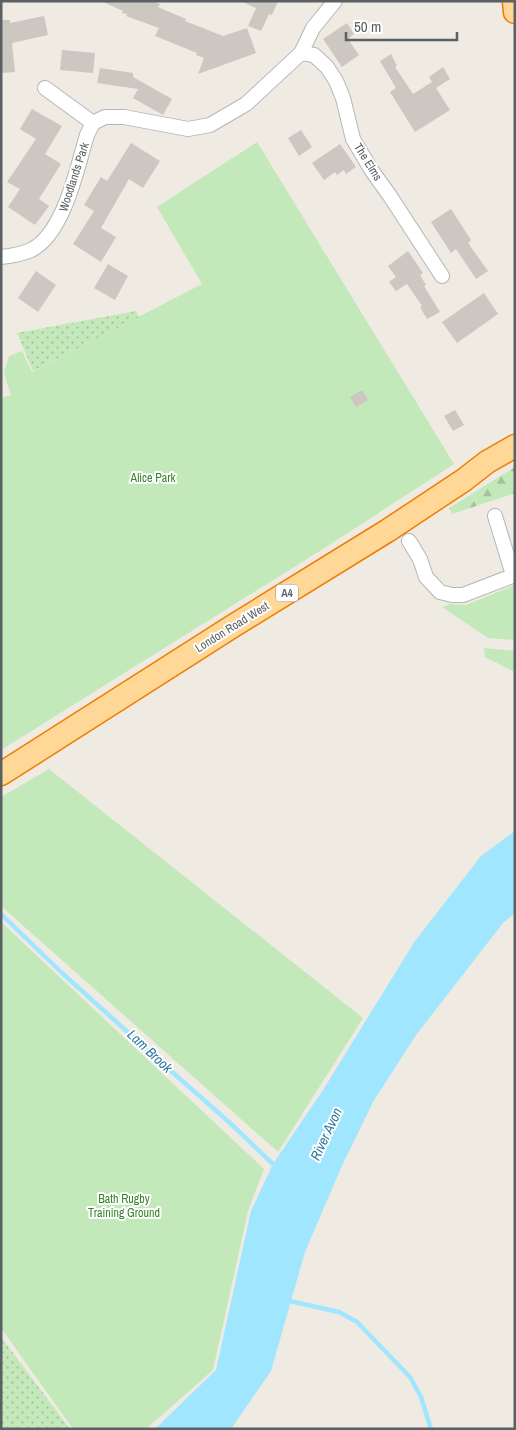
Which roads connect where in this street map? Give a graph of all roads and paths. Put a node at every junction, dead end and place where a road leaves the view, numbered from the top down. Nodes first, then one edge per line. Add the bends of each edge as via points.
1 (336, 1) edge
2 (514, 1) edge
3 (515, 12) edge
4 (301, 53) junction
5 (45, 88) dead end
6 (93, 123) junction
7 (1, 257) edge
8 (442, 276) dead end
9 (515, 433) edge
10 (515, 446) edge
11 (487, 462) junction
12 (411, 515) junction
13 (495, 516) dead end
14 (387, 531) junction
15 (409, 541) junction
16 (514, 575) edge
17 (1, 774) edge

1 - 4 street via 313,28
2 - 3 highway
4 - 6 street via 246,104 210,125 188,129 124,117 105,117
4 - 8 street, The Elms via 314,55 336,81 353,140
5 - 6 street
6 - 7 street, Woodlands Park via 61,216 49,236 32,250
9 - 11 highway, London Road West / A4
10 - 11 highway, London Road West / A4
11 - 12 highway, London Road West / A4
12 - 14 highway, London Road West / A4
12 - 15 street
13 - 16 street
14 - 15 street
14 - 17 highway, London Road West / A4
15 - 16 street via 426,578 440,592 463,595

